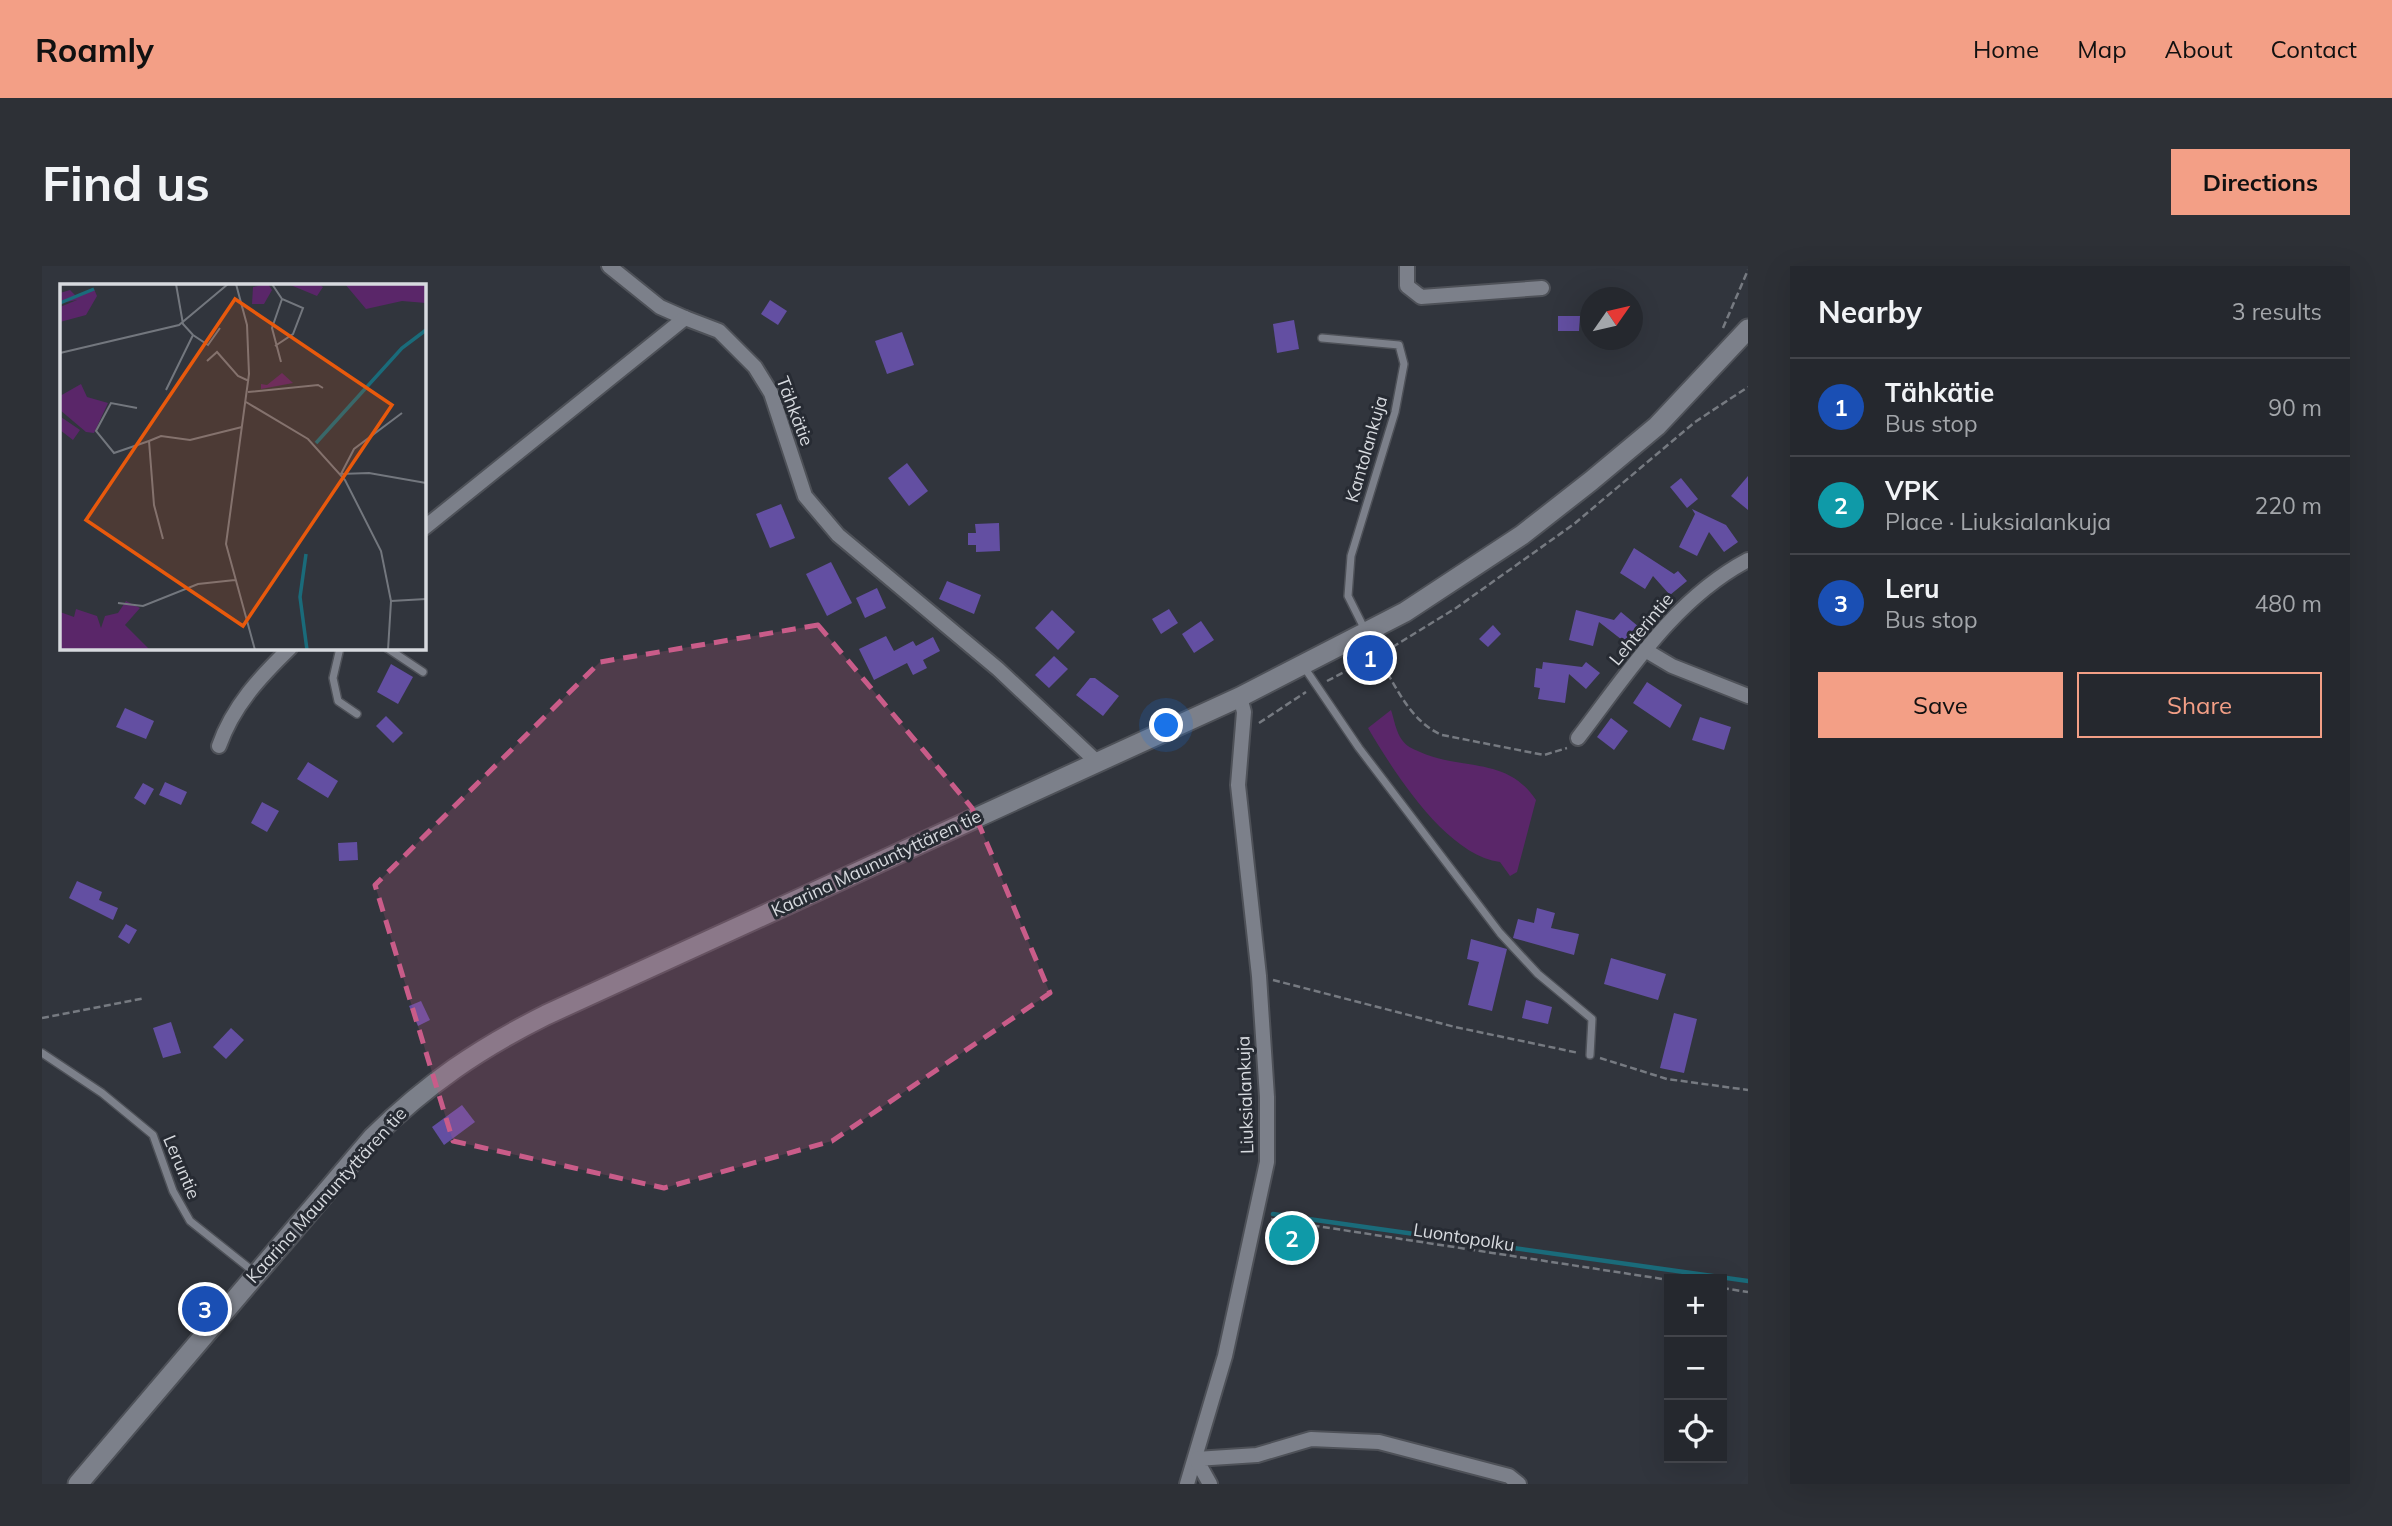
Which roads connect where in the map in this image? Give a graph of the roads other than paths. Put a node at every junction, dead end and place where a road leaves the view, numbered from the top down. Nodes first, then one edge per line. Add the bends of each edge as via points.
1 (609, 266) edge
2 (1407, 266) edge
3 (1542, 288) dead end
4 (685, 318) junction
5 (1748, 329) edge
6 (1322, 338) dead end
7 (425, 527) edge
8 (1748, 560) edge
9 (1367, 634) junction
10 (289, 649) edge
11 (340, 649) edge
12 (389, 649) edge
13 (1645, 650) junction
14 (1304, 666) junction
15 (423, 671) dead end
16 (1748, 696) edge
17 (1240, 697) junction
18 (357, 714) dead end
19 (1578, 738) road end
20 (219, 746) dead end
21 (1097, 762) junction
22 (42, 1053) edge
23 (1590, 1055) road end
24 (256, 1273) junction
25 (1196, 1459) junction
26 (78, 1484) edge
27 (1186, 1484) edge
28 (1210, 1484) edge
29 (1519, 1484) edge

1 - 4 street, Tähkätie via 660,307
2 - 3 street via 1407,286 1421,297
4 - 7 street
4 - 21 street, Tähkätie via 719,331 755,367 771,393 805,496 838,535 998,669
5 - 9 main road, Kaarina Maununtyttären tie via 1657,426 1581,489 1522,535
6 - 9 lane, Kantolankuja via 1399,345 1404,364 1395,412 1351,556 1348,596
8 - 13 street, Lehterintie via 1701,590
9 - 14 main road, Kaarina Maununtyttären tie
10 - 20 street via 229,717
11 - 18 lane via 333,678 338,701
12 - 15 lane
13 - 16 street via 1672,667
13 - 19 street, Lehterintie
14 - 17 main road, Kaarina Maununtyttären tie
14 - 23 lane via 1359,748 1500,933 1538,974 1592,1019
17 - 21 main road, Kaarina Maununtyttären tie
17 - 25 street, Liuksialankuja via 1244,712 1238,785 1259,976 1267,1162 1225,1356
21 - 24 main road, Kaarina Maununtyttären tie via 546,1015 468,1056 413,1097 373,1137
22 - 24 lane, Leruntie via 153,1135 173,1191 190,1222
24 - 26 main road, Kaarina Maununtyttären tie
25 - 27 street, Liuksialankuja
25 - 28 street
25 - 29 street via 1257,1455 1311,1439 1379,1442 1509,1476

